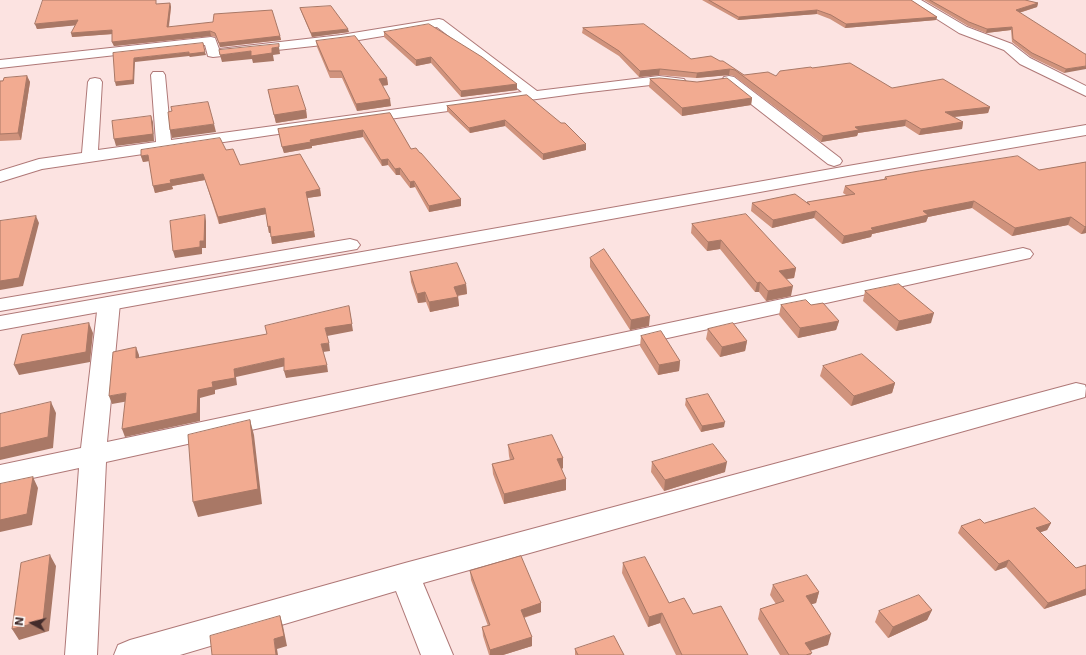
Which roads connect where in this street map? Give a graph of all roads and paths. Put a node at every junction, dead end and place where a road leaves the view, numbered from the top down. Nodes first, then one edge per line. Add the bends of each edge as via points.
1 (913, 0) edge
2 (0, 64) edge
3 (158, 75) dead end
4 (95, 82) dead end
5 (716, 82) edge
6 (696, 84) edge
7 (1086, 92) edge
8 (533, 94) junction
9 (1086, 118) edge
10 (1086, 130) edge
11 (164, 146) junction
12 (90, 156) junction
13 (834, 161) junction
14 (0, 176) edge
15 (1023, 254) dead end
16 (109, 303) junction
17 (0, 305) edge
18 (0, 323) edge
19 (1076, 391) dead end
20 (93, 455) junction
21 (0, 475) edge
22 (405, 576) junction
23 (81, 655) edge
24 (130, 655) edge
25 (437, 655) edge

1 - 7 street via 963,30 1008,47 1025,61
2 - 8 street via 211,41 212,53 341,39 439,23
3 - 11 street
4 - 12 street
5 - 13 street via 729,80
6 - 8 street via 659,80
8 - 11 street
9 - 13 street
10 - 16 street
11 - 12 street
12 - 14 street via 39,164
13 - 17 street
15 - 20 street
16 - 18 street
16 - 20 street
19 - 22 street
20 - 21 street
20 - 23 street
22 - 24 street
22 - 25 street

